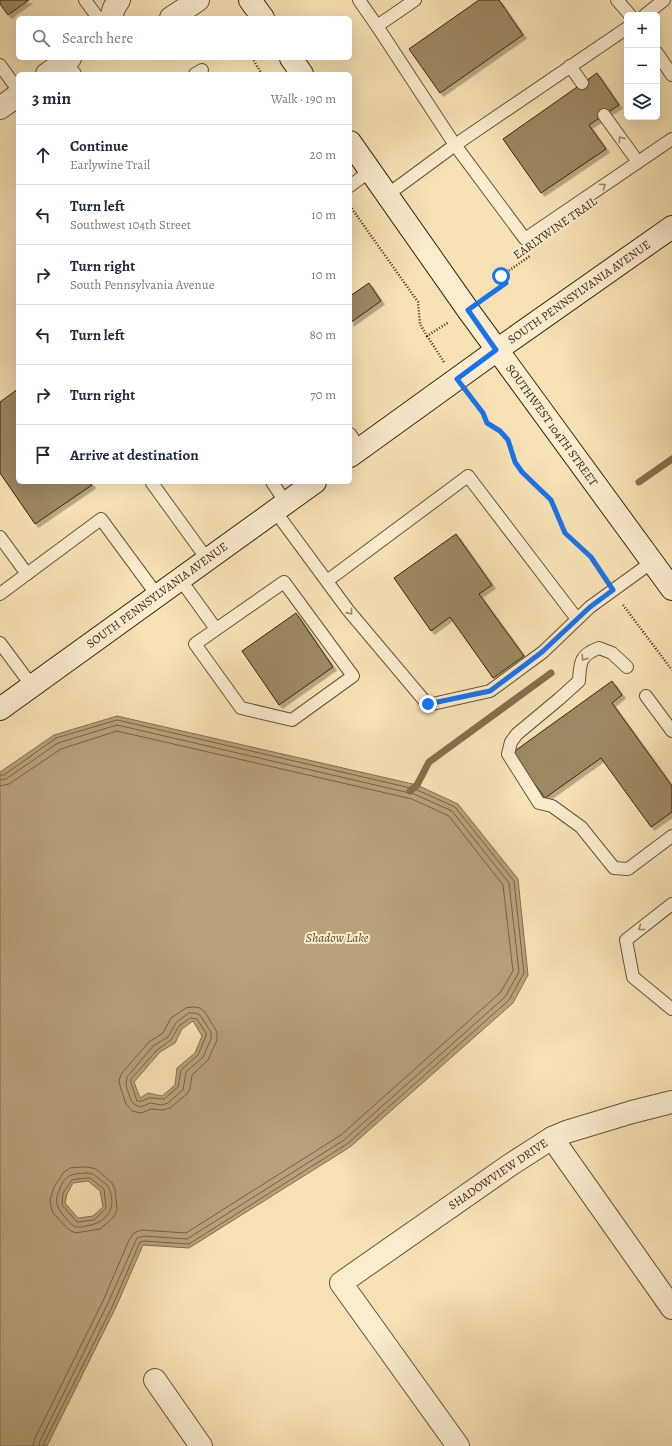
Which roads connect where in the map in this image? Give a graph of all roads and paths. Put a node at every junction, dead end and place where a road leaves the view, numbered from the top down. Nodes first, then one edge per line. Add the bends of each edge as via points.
1 (85, 0) edge
2 (119, 0) edge
3 (198, 0) edge
4 (250, 0) edge
5 (359, 0) edge
6 (415, 0) edge
7 (617, 0) edge
8 (664, 0) edge
9 (627, 12) edge
10 (649, 12) edge
11 (97, 16) edge
12 (112, 16) edge
13 (174, 16) edge
14 (262, 16) edge
15 (378, 26) junction
16 (624, 30) edge
17 (660, 58) edge
18 (253, 60) edge
19 (292, 60) edge
20 (70, 64) edge
21 (0, 65) edge
22 (570, 66) junction
23 (52, 72) edge
24 (261, 72) edge
25 (301, 72) edge
26 (672, 76) edge
27 (582, 84) dead end
28 (16, 87) edge
29 (16, 96) edge
30 (0, 108) edge
31 (604, 115) dead end
32 (672, 139) edge
33 (352, 145) edge
34 (455, 145) junction
35 (638, 162) junction
36 (370, 172) junction
37 (352, 185) edge
38 (387, 195) junction
39 (352, 209) edge
40 (672, 227) edge
41 (533, 254) dead end
42 (468, 310) junction
43 (427, 336) junction
44 (496, 350) junction
45 (457, 379) junction
46 (353, 447) edge
47 (153, 484) edge
48 (273, 484) edge
49 (312, 484) edge
50 (281, 507) junction
51 (0, 538) edge
52 (207, 559) junction
53 (652, 562) junction
54 (27, 574) junction
55 (180, 579) junction
56 (327, 581) junction
57 (672, 589) edge
58 (613, 590) junction
59 (0, 594) edge
60 (157, 595) junction
61 (577, 619) junction
62 (216, 629) junction
63 (0, 643) edge
64 (627, 667) dead end
65 (672, 670) edge
66 (32, 686) junction
67 (646, 696) dead end
68 (0, 709) edge
69 (672, 731) edge
70 (672, 836) edge
71 (672, 904) edge
72 (672, 1009) edge
73 (672, 1102) edge
74 (552, 1138) junction
75 (672, 1308) edge
76 (155, 1380) dead end
77 (201, 1446) edge
78 (458, 1446) edge

1 - 11 lane
2 - 12 main road
3 - 13 main road
4 - 14 main road
5 - 15 lane
6 - 15 lane
7 - 9 lane
8 - 10 lane
15 - 34 lane
16 - 22 lane
17 - 26 lane
18 - 24 path
19 - 25 main road
20 - 23 main road
21 - 28 lane
22 - 27 lane
22 - 34 lane
29 - 30 main road
35 -> 31 lane
32 - 35 lane
33 - 36 main road, SOUTHWEST 104TH STREET
34 -> 35 lane via 525,239
34 - 38 lane
36 - 37 lane
36 - 38 main road, SOUTHWEST 104TH STREET
38 - 42 main road, SOUTHWEST 104TH STREET
39 - 43 path via 418,302 420,324
40 - 44 main road, SOUTH PENNSYLVANIA AVENUE
41 - 42 path, EARLYWINE TRAIL via 501,276 506,283
42 - 43 path, EARLYWINE TRAIL
42 - 44 main road, SOUTHWEST 104TH STREET
43 - 45 path
44 - 45 main road, SOUTH PENNSYLVANIA AVENUE
44 - 53 main road, SOUTHWEST 104TH STREET
45 - 46 main road, SOUTH PENNSYLVANIA AVENUE
45 - 58 path via 483,413 487,423 508,440 515,462 551,500 565,533 591,557
47 - 52 lane
48 - 50 lane
49 - 50 main road, SOUTH PENNSYLVANIA AVENUE
50 - 52 main road, SOUTH PENNSYLVANIA AVENUE
50 - 56 lane
51 - 54 lane
52 - 55 main road, SOUTH PENNSYLVANIA AVENUE
53 - 57 main road, SOUTHWEST 104TH STREET
53 - 58 lane
54 - 59 lane
54 - 60 lane via 101,519
55 - 60 main road, SOUTH PENNSYLVANIA AVENUE
55 - 62 lane
56 -> 61 lane via 348,610 428,704 490,691 542,652
56 - 61 lane via 468,476
58 - 61 lane
58 - 65 path
60 - 66 main road, SOUTH PENNSYLVANIA AVENUE
62 - 62 lane via 195,644 241,708 292,720 353,676 284,582
63 - 66 lane
64 -> 70 lane via 612,652 599,648 588,652 580,664 579,681 517,734 511,742 508,754 539,803 552,806 581,827 614,868 628,869
66 - 68 main road, SOUTH PENNSYLVANIA AVENUE
67 - 69 lane
71 -> 72 lane via 626,940 633,977
73 - 74 main road, SHADOWVIEW DRIVE
74 - 75 main road
74 - 78 main road, SHADOWVIEW DRIVE via 510,1164 341,1282
76 - 77 main road

